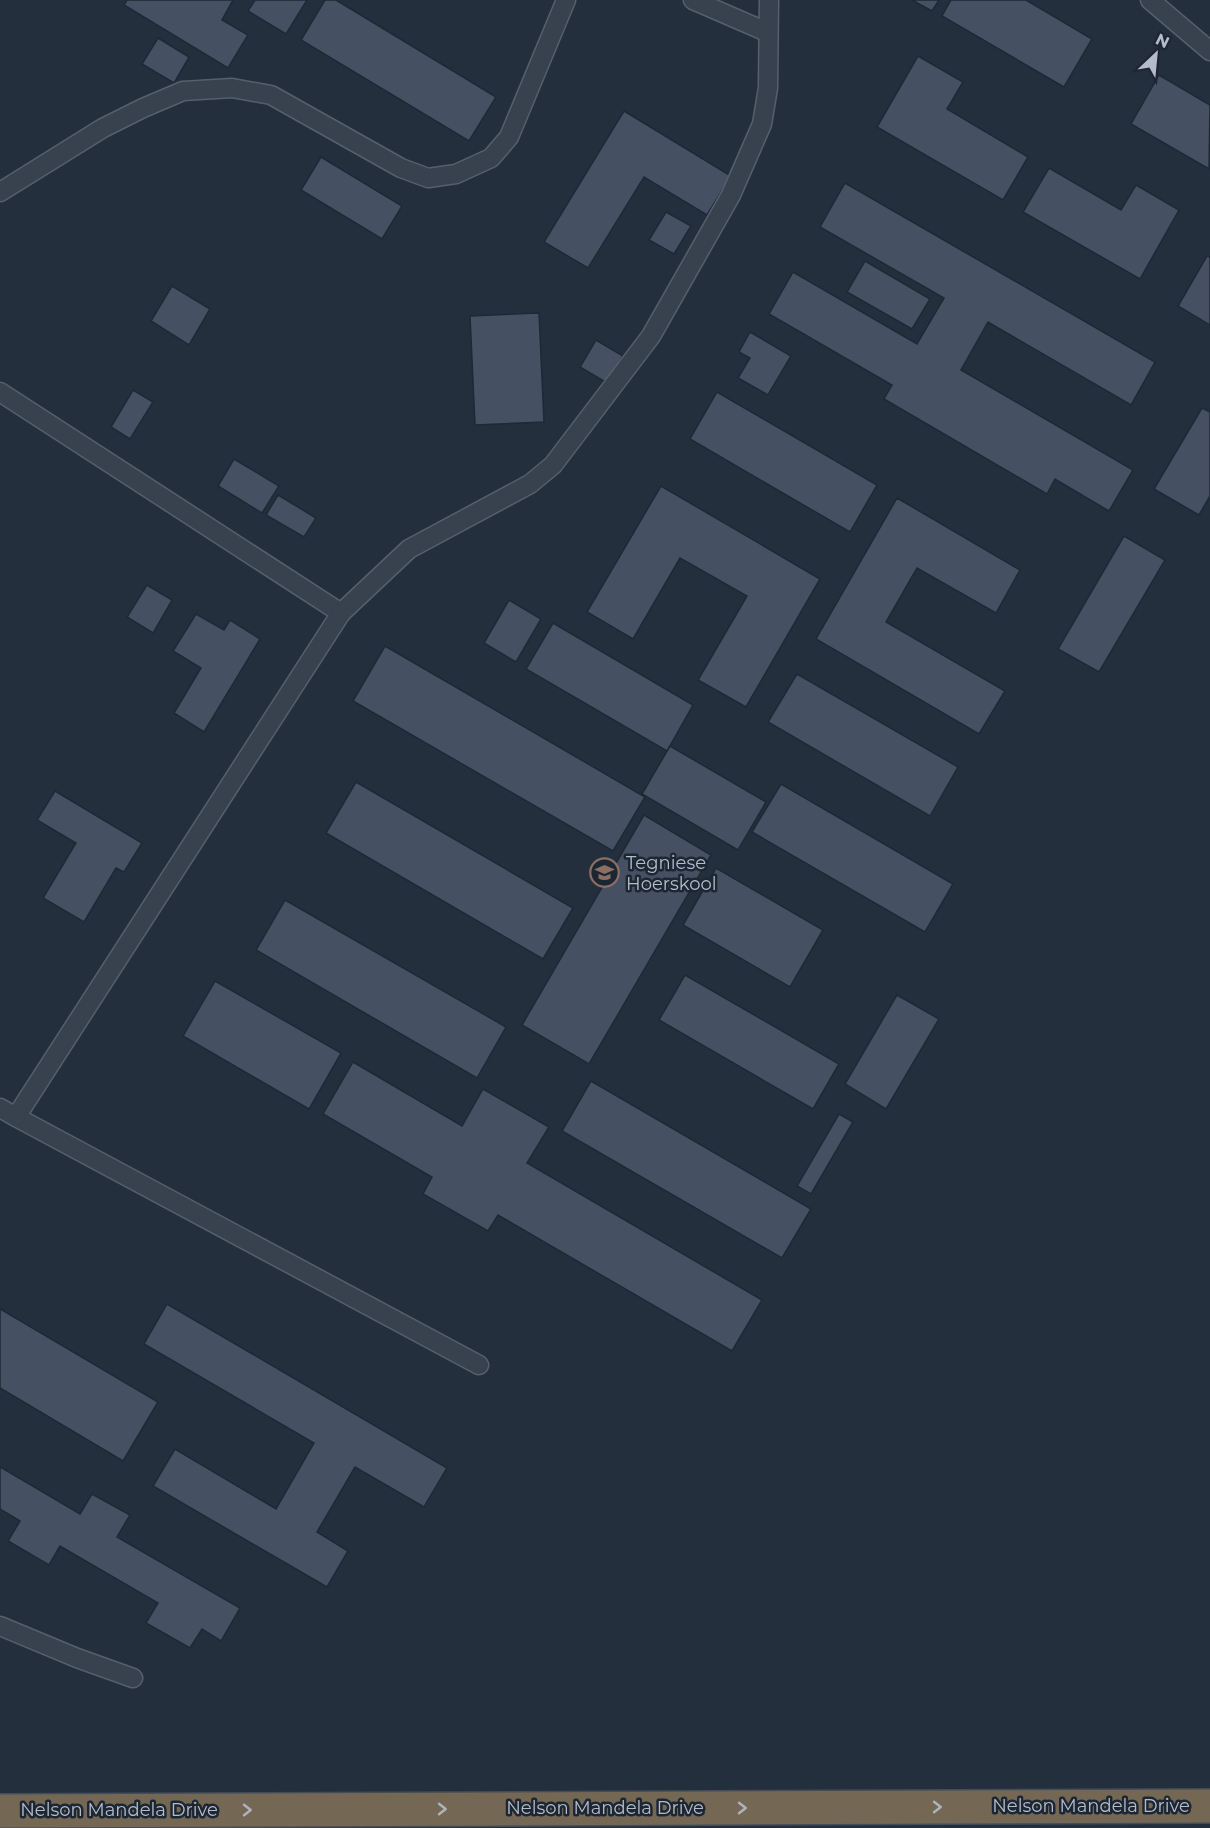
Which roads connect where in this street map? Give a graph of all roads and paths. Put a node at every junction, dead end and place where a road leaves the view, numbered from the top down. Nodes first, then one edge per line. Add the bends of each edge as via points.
1 (566, 0) edge
2 (693, 0) edge
3 (769, 0) edge
4 (1150, 0) edge
5 (767, 32) junction
6 (1210, 51) edge
7 (0, 192) edge
8 (0, 392) edge
9 (341, 613) junction
10 (0, 1108) edge
11 (16, 1117) junction
12 (479, 1365) dead end
13 (0, 1626) edge
14 (133, 1678) dead end
15 (1210, 1806) edge
16 (0, 1811) edge

1 - 7 lane via 509,137 490,159 456,174 428,177 401,168 271,95 232,87 183,91 143,108
2 - 5 lane
3 - 5 lane
4 - 6 lane
5 - 9 lane via 766,105 749,156 731,195 631,364 553,465 530,484 410,549
8 - 9 lane
9 - 11 lane
10 - 11 lane
11 - 12 lane
13 - 14 lane
16 -> 15 highway, Nelson Mandela Drive

